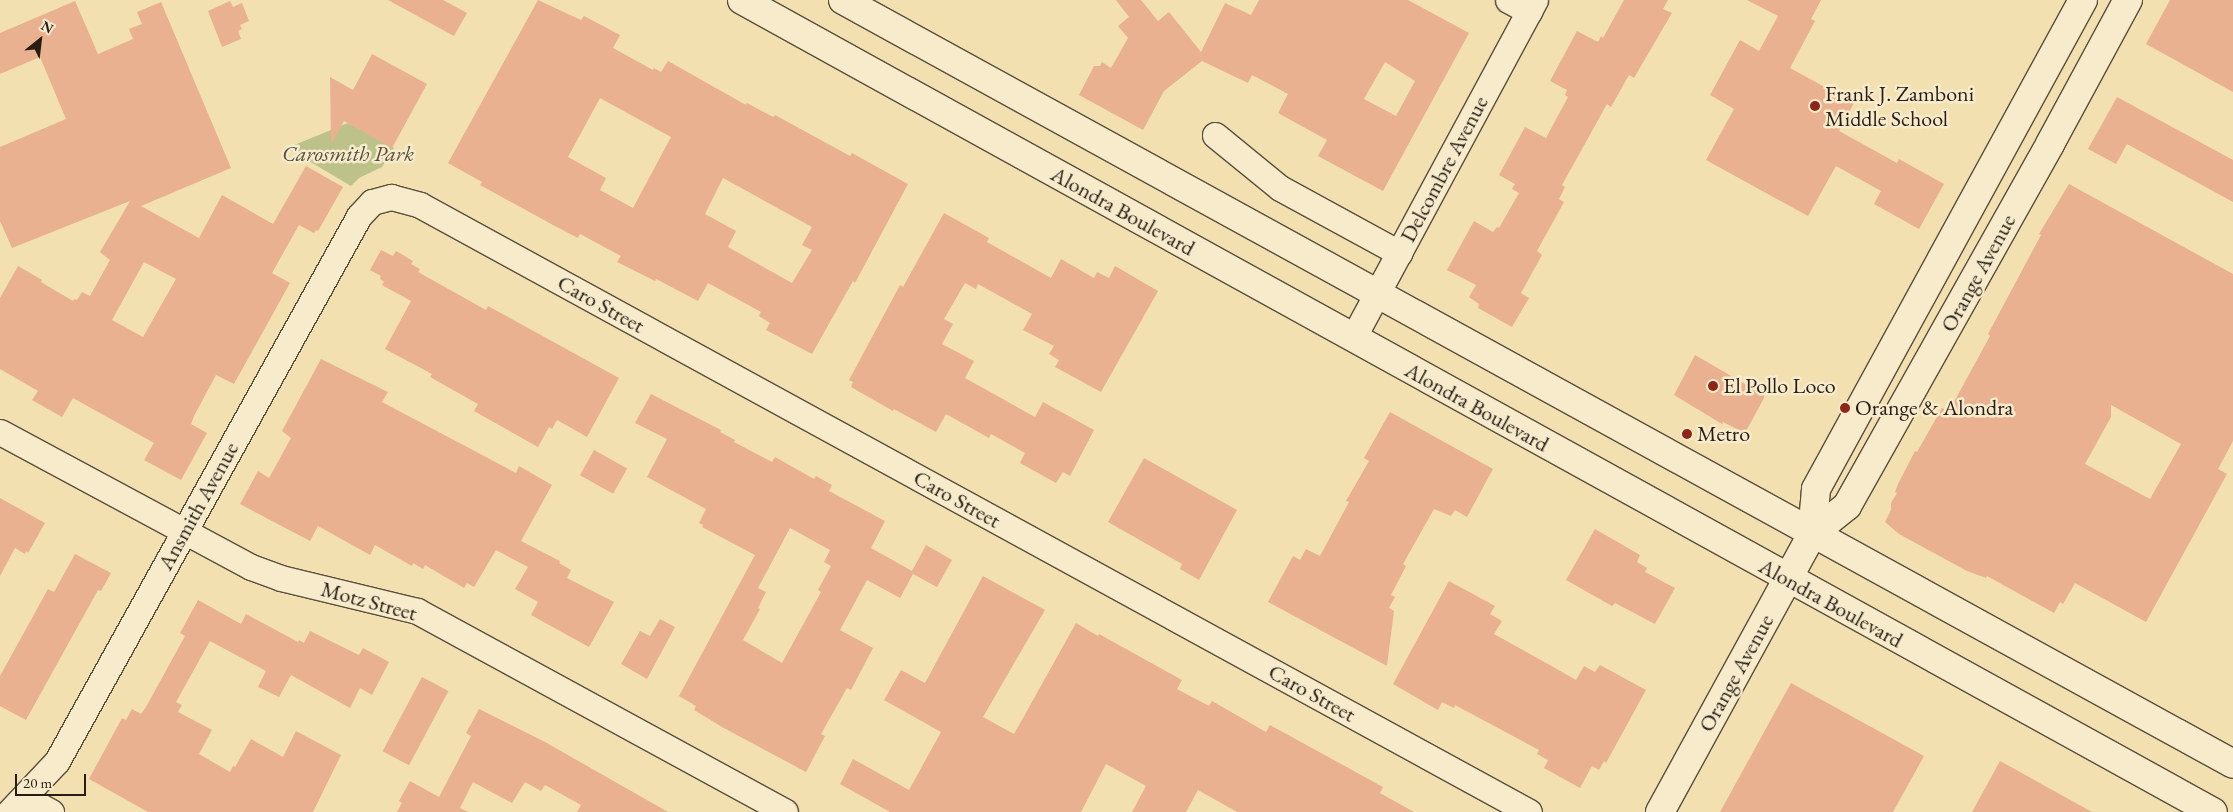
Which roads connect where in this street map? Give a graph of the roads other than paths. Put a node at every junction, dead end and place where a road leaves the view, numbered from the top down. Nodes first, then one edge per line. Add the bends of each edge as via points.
1 (742, 0) edge
2 (843, 0) edge
3 (2083, 0) edge
4 (2128, 0) edge
5 (1524, 4) edge
6 (778, 9) edge
7 (1215, 135) dead end
8 (381, 198) joint
9 (1398, 253) junction
10 (1376, 294) junction
11 (1352, 338) junction
12 (0, 432) edge
13 (183, 532) junction
14 (1812, 534) junction
15 (1787, 579) junction
16 (2233, 764) edge
17 (16, 804) edge
18 (51, 812) edge
19 (785, 812) edge
20 (1529, 812) edge
21 (1660, 812) edge
22 (2213, 812) edge

1 - 6 main road, Alondra Boulevard
2 - 10 main road
3 - 14 main road, Orange Avenue via 1816,489
4 - 14 main road, Orange Avenue via 1847,506
5 - 9 street, Delcombre Avenue
6 - 11 main road, Alondra Boulevard
7 - 9 street via 1280,188
8 - 13 street, Ansmith Avenue via 372,202 359,216
8 - 20 street, Caro Street via 401,198 420,205
9 - 10 street, Delcombre Avenue
10 - 11 street, Delcombre Avenue
10 - 14 main road
11 - 15 main road, Alondra Boulevard
12 - 13 street, Motz Street
13 - 17 street, Ansmith Avenue via 57,760
13 - 19 street, Motz Street via 266,573 417,611
14 - 15 main road, Orange Avenue
14 - 16 main road
15 - 21 main road, Orange Avenue
15 - 22 main road, Alondra Boulevard
17 - 18 street

